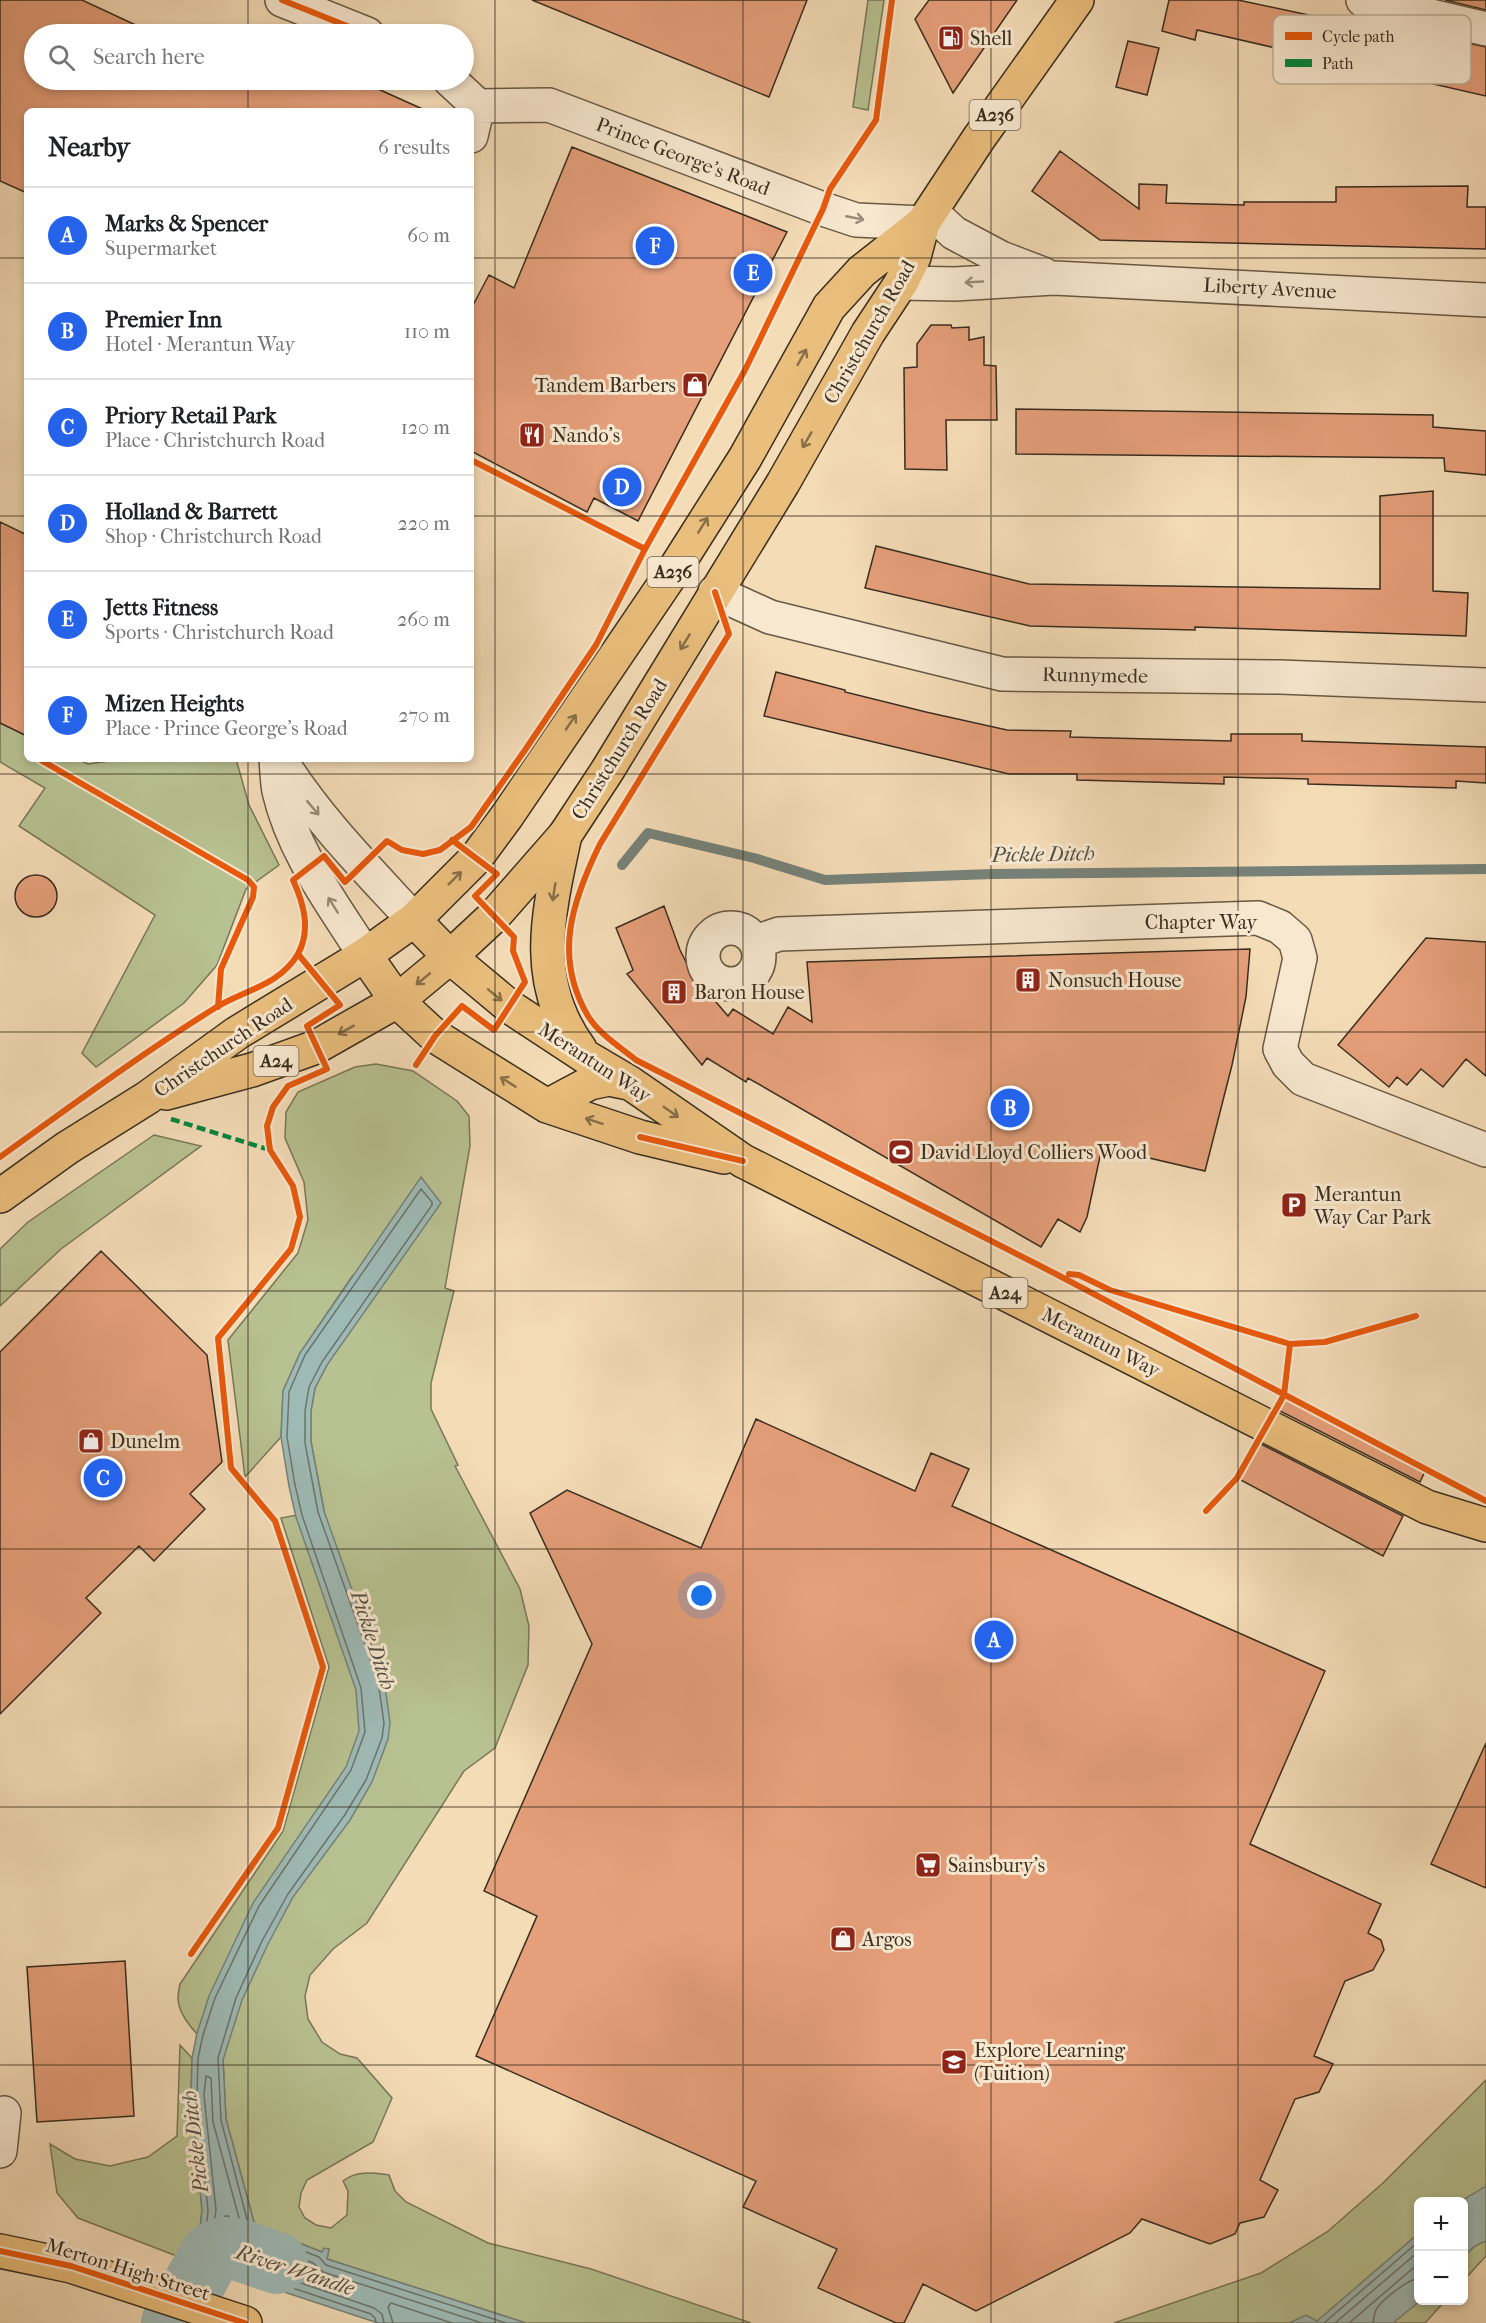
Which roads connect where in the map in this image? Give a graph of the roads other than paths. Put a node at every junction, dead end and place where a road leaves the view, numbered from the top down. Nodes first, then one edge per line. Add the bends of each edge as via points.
1 (282, 0) edge
2 (1363, 0) edge
3 (1069, 5) edge
4 (1427, 15) edge
5 (343, 24) edge
6 (1471, 25) edge
7 (1486, 29) edge
8 (456, 90) edge
9 (467, 108) edge
10 (475, 121) edge
11 (927, 218) junction
12 (1054, 278) junction
13 (901, 283) junction
14 (1486, 300) edge
15 (715, 592) junction
16 (1486, 685) edge
17 (278, 762) edge
18 (280, 762) edge
19 (566, 835) junction
20 (414, 920) junction
21 (756, 942) dead end
22 (364, 955) junction
23 (450, 957) junction
24 (396, 1001) junction
25 (586, 1058) junction
26 (630, 1083) junction
27 (147, 1098) junction
28 (547, 1106) junction
29 (1486, 1150) edge
30 (743, 1161) junction
31 (0, 1196) edge
32 (1419, 1503) junction
33 (1486, 1525) edge
34 (1486, 1548) edge
35 (4, 2113) dead end
36 (0, 2151) edge
37 (0, 2251) edge
38 (245, 2323) edge

1 - 5 street
2 - 4 street
3 - 11 main road, Christchurch Road / A236
6 - 7 street
8 - 9 street, Prince George's Road
10 -> 11 street, Prince George's Road via 549,105 856,220
11 - 12 street, Liberty Avenue via 1001,258
11 - 13 main road, Christchurch Road / A236
20 -> 11 main road, Christchurch Road / A236 via 476,858 507,816 745,458 829,308 862,271
12 -> 13 street, Liberty Avenue
12 - 14 street, Liberty Avenue
13 -> 15 main road, Christchurch Road / A236
15 - 16 street, Runnymede via 770,617 1002,674 1280,677
15 -> 19 main road, Christchurch Road / A236
22 -> 17 street via 309,867 289,823 279,790
18 -> 20 street via 339,839
19 - 23 main road, Christchurch Road / A236 via 494,916
19 -> 25 main road via 555,879 547,963 565,1029
20 - 22 main road, Christchurch Road / A24
20 - 23 main road, A24
21 - 29 street, Chapter Way via 779,934 1258,918 1280,927 1295,940 1300,958 1280,1049 1287,1064 1303,1079
22 - 24 main road, Merantun Way
22 - 27 main road, Christchurch Road / A24 via 237,1033
23 -> 24 main road, Christchurch Road / A236
23 -> 25 main road, Merantun Way / A24 via 510,1007
24 -> 27 main road, Christchurch Road / A24 via 316,1047 252,1070
28 -> 24 main road, Merantun Way / A24 via 435,1036
25 - 26 main road, Merantun Way / A24
26 - 28 main road via 609,1078 590,1083
26 -> 30 main road, Merantun Way / A24
27 - 31 main road, Christchurch Road / A24
30 -> 28 main road, Merantun Way / A24 via 640,1137
30 - 32 main road, Merantun Way / A24
32 - 33 main road, Merantun Way / A24
32 - 34 main road, Merantun Way / A24
35 - 36 street
37 - 38 main road, Merton High Street via 71,2266

